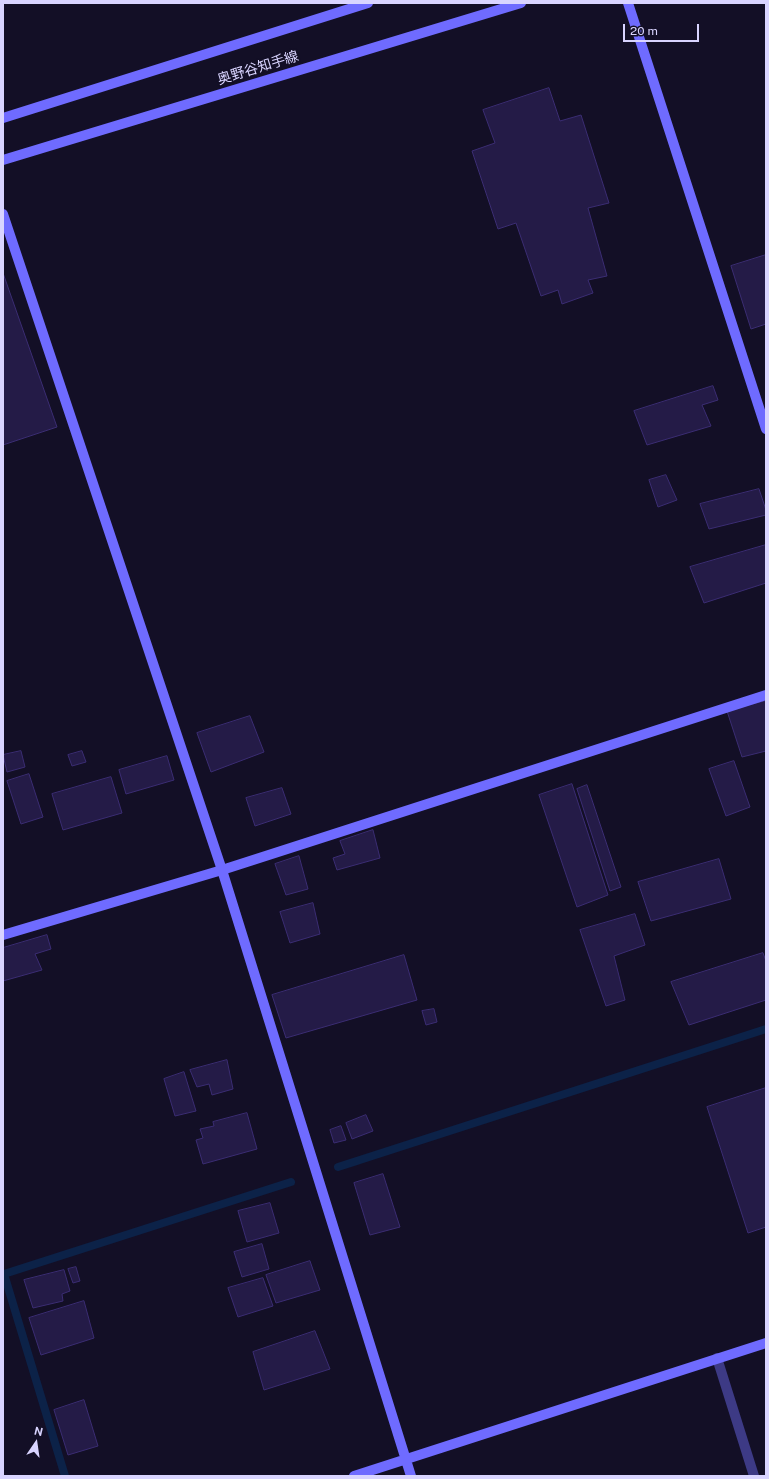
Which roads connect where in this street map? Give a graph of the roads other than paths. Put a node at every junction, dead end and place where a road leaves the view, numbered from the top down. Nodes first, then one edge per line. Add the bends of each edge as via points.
1 (368, 3) edge
2 (521, 3) edge
3 (628, 3) edge
4 (3, 118) edge
5 (3, 160) edge
6 (3, 214) edge
7 (766, 428) edge
8 (766, 695) edge
9 (222, 870) junction
10 (3, 935) edge
11 (766, 1343) edge
12 (717, 1358) junction
13 (406, 1460) junction
14 (354, 1476) edge
15 (411, 1476) edge
16 (754, 1476) edge

1 - 4 street, 奥野谷知手線
2 - 5 street, 奥野谷知手線
3 - 7 street
6 - 9 street
8 - 9 street
9 - 10 street
9 - 13 street
11 - 12 street
12 - 13 street
12 - 16 street
13 - 14 street
13 - 15 street

